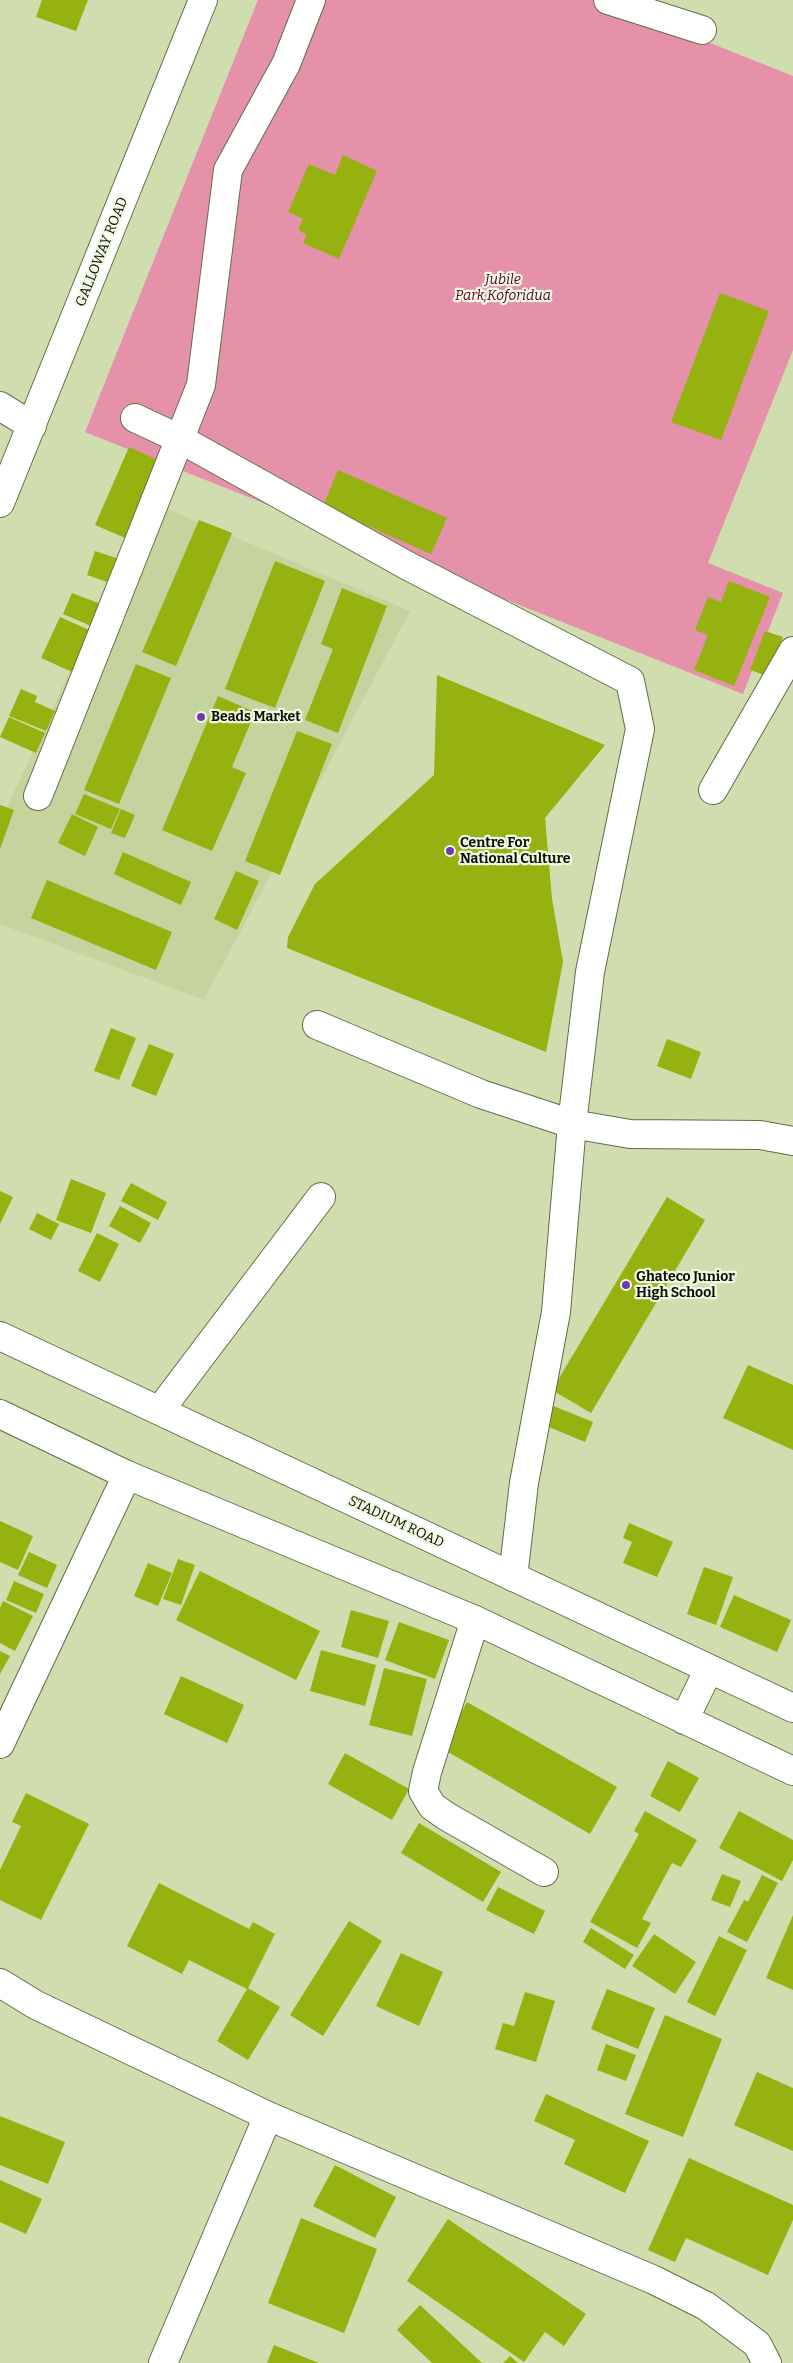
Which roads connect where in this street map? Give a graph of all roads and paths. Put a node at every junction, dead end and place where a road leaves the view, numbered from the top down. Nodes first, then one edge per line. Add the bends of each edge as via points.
1 (203, 0) edge
2 (311, 0) edge
3 (608, 0) edge
4 (702, 30) dead end
5 (0, 406) edge
6 (135, 418) dead end
7 (32, 426) junction
8 (180, 439) junction
9 (0, 503) edge
10 (793, 651) edge
11 (712, 790) dead end
12 (38, 796) dead end
13 (317, 1025) dead end
14 (572, 1124) junction
15 (793, 1141) edge
16 (321, 1197) dead end
17 (0, 1336) edge
18 (160, 1410) junction
19 (0, 1414) edge
20 (127, 1474) junction
21 (513, 1577) junction
22 (474, 1620) junction
23 (708, 1669) junction
24 (793, 1708) edge
25 (684, 1720) junction
26 (0, 1744) edge
27 (793, 1771) edge
28 (544, 1872) dead end
29 (0, 1983) edge
30 (268, 2116) junction
31 (163, 2363) edge
32 (767, 2363) edge

1 - 7 street, GALLOWAY ROAD
2 - 8 street via 286,64 228,170 201,385
3 - 4 street
5 - 7 street
6 - 8 street
7 - 9 street, GALLOWAY ROAD
8 - 12 street
8 - 14 street via 408,566 630,681 640,729 590,972
10 - 11 street
13 - 14 street via 481,1094
14 - 15 street via 630,1134 760,1135
14 - 21 street via 556,1312 524,1483
16 - 18 street
17 - 18 street, STADIUM ROAD
18 - 21 street, STADIUM ROAD
19 - 20 street
20 - 22 street
20 - 26 street
21 - 23 street, STADIUM ROAD
22 - 25 street
22 - 28 street via 423,1791 439,1811
23 - 24 street, STADIUM ROAD
23 - 25 street
25 - 27 street
29 - 30 street via 36,2005
30 - 31 street
30 - 32 street via 654,2280 706,2306 757,2344

